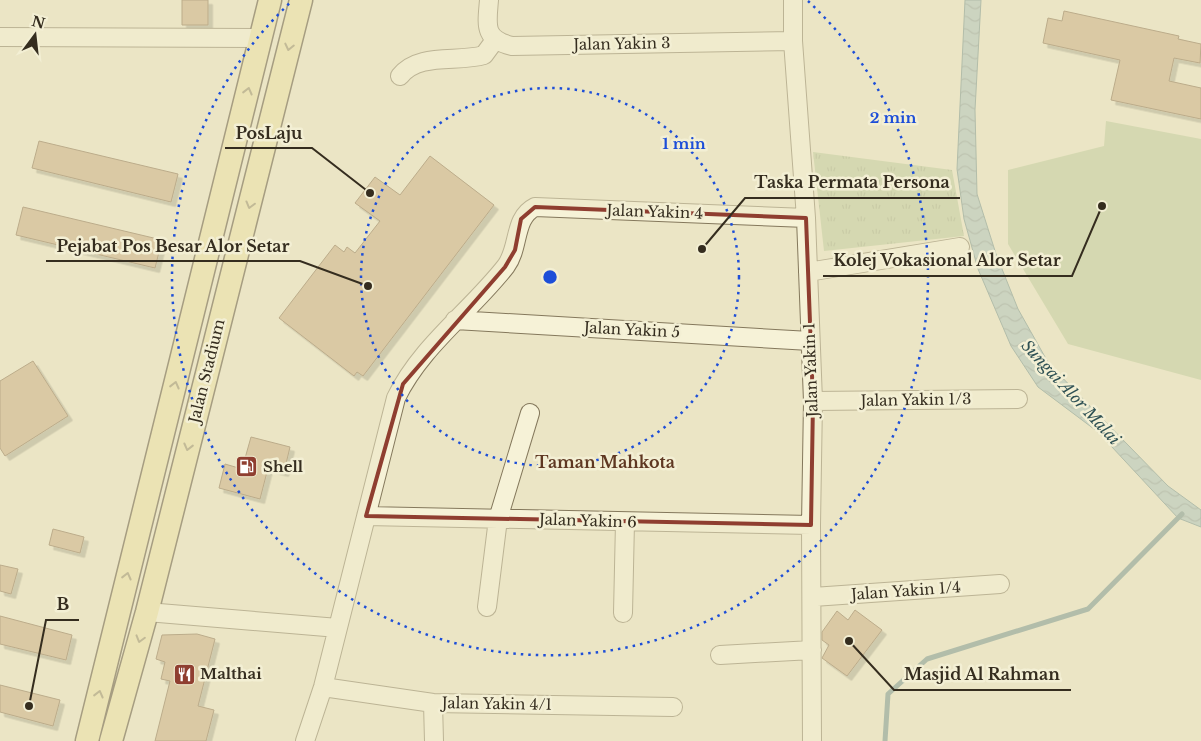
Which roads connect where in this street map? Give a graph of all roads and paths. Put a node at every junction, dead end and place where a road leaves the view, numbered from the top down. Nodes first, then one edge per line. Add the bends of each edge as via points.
1 (270, 0) edge
2 (300, 0) edge
3 (489, 0) edge
4 (793, 0) edge
5 (0, 37) edge
6 (261, 38) junction
7 (494, 40) junction
8 (793, 42) junction
9 (400, 76) dead end
10 (806, 218) junction
11 (960, 247) dead end
12 (808, 272) junction
13 (455, 320) junction
14 (810, 341) junction
15 (1018, 398) dead end
16 (813, 401) junction
17 (530, 413) dead end
18 (366, 516) junction
19 (498, 519) junction
20 (625, 522) junction
21 (811, 525) junction
22 (1000, 584) dead end
23 (813, 597) junction
24 (487, 607) dead end
25 (147, 612) junction
26 (623, 613) dead end
27 (338, 628) junction
28 (812, 650) junction
29 (720, 655) dead end
30 (323, 687) junction
31 (433, 703) junction
32 (673, 707) dead end
33 (87, 741) edge
34 (111, 741) edge
35 (305, 741) edge
36 (434, 741) edge
37 (812, 741) edge

1 - 6 main road, Jalan Stadium
2 -> 25 main road, Jalan Stadium
3 - 7 street via 487,24
4 - 8 street, Jalan Yakin 1
5 - 6 street
33 -> 6 main road, Jalan Stadium
7 - 8 street, Jalan Yakin 3 via 512,46
7 - 9 street via 484,55 462,60 418,62
8 - 10 street, Jalan Yakin 1
10 - 12 street, Jalan Yakin 1
10 - 13 street, Jalan Yakin 4 via 535,207 521,219 515,250 505,267
11 - 12 street
12 - 14 street, Jalan Yakin 1
13 - 14 street, Jalan Yakin 5
13 - 18 street via 411,373 396,398
14 - 16 street, Jalan Yakin 1
15 - 16 street, Jalan Yakin 1/3
16 - 21 street, Jalan Yakin 1
17 - 19 street
18 - 19 street, Jalan Yakin 6
18 - 27 street
19 - 20 street, Jalan Yakin 6
19 - 24 street
20 - 21 street, Jalan Yakin 6
20 - 26 street
21 - 23 street, Jalan Yakin 1
22 - 23 street, Jalan Yakin 1/4
23 - 28 street, Jalan Yakin 1
25 - 27 street
25 -> 34 main road, Jalan Stadium
27 - 30 street
28 - 29 street
28 - 37 street, Jalan Yakin 1
30 - 31 street, Jalan Yakin 4/1
30 - 35 street
31 - 32 street, Jalan Yakin 4/1
31 - 36 street

